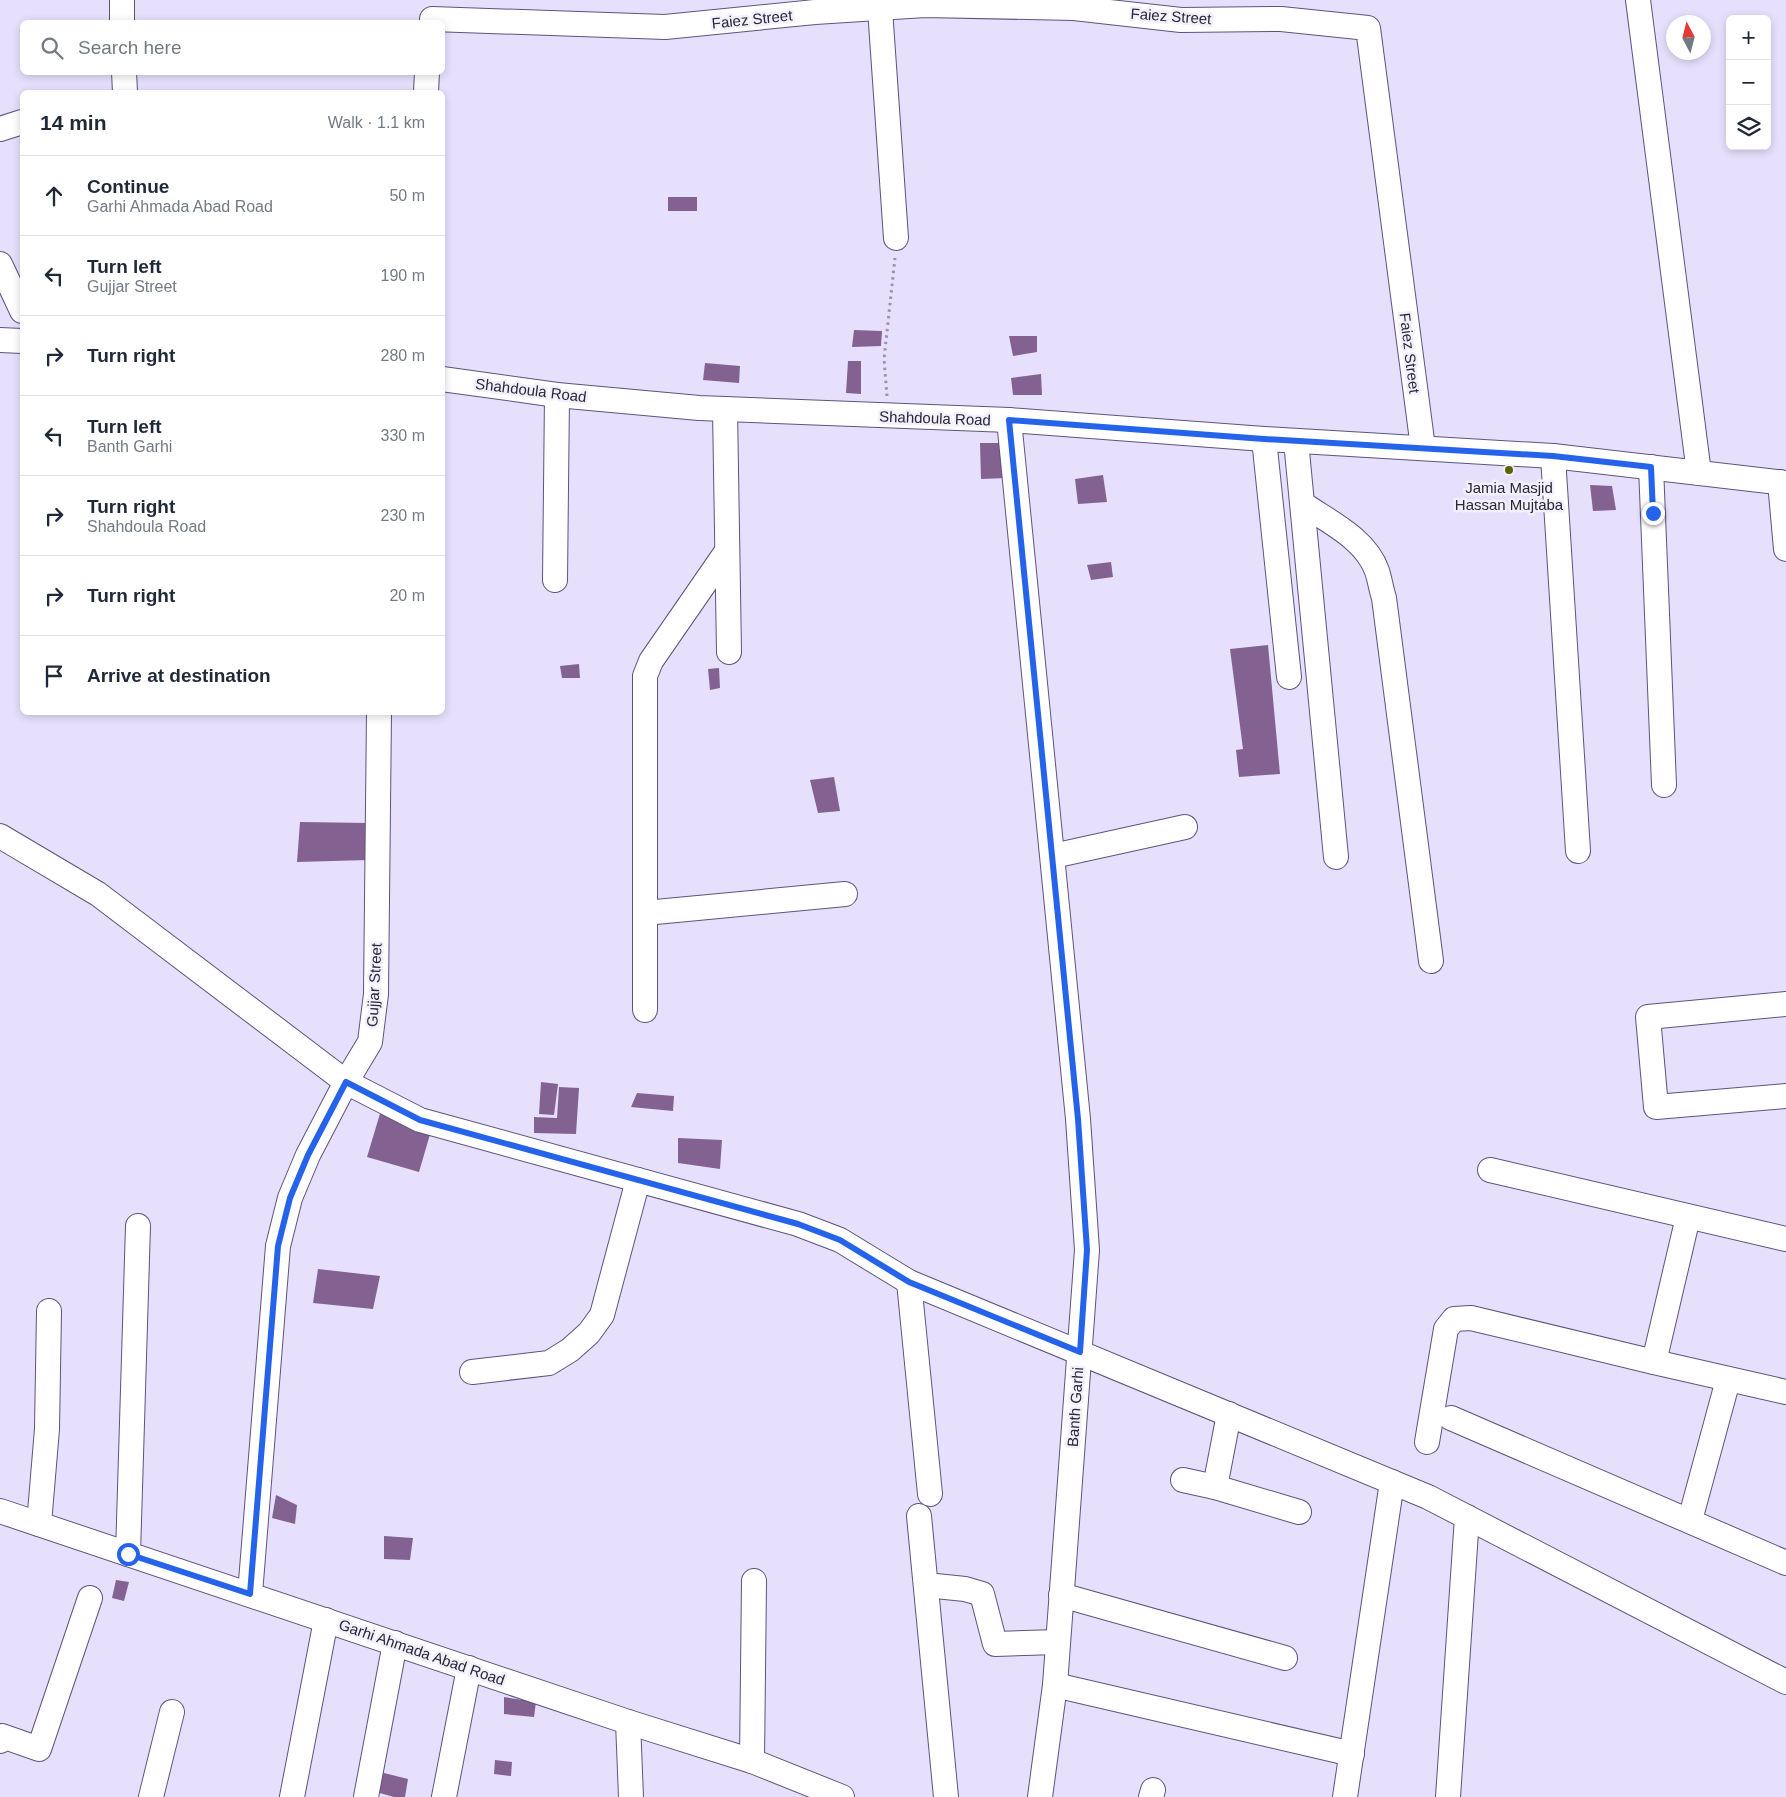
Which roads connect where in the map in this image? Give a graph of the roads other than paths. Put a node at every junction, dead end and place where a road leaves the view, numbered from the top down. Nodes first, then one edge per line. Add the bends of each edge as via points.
1 (122, 0) edge
2 (1638, 0) edge
3 (880, 9) junction
4 (432, 14) edge
5 (122, 20) edge
6 (124, 75) edge
7 (427, 75) edge
8 (125, 90) edge
9 (426, 90) edge
10 (20, 123) edge
11 (0, 129) edge
12 (896, 238) road end
13 (0, 264) edge
14 (20, 307) edge
15 (0, 340) edge
16 (20, 341) edge
17 (445, 379) edge
18 (557, 395) junction
19 (725, 409) junction
20 (1009, 420) junction
21 (1264, 439) junction
22 (1296, 441) junction
23 (1423, 448) junction
24 (1553, 456) junction
25 (1651, 467) junction
26 (1699, 473) junction
27 (1783, 482) edge
28 (1302, 504) junction
29 (1786, 549) edge
30 (727, 550) junction
31 (555, 580) dead end
32 (729, 652) dead end
33 (1289, 678) dead end
34 (379, 715) edge
35 (1664, 786) dead end
36 (1185, 827) dead end
37 (0, 836) edge
38 (1578, 851) dead end
39 (1053, 856) junction
40 (1336, 857) dead end
41 (845, 894) dead end
42 (645, 914) junction
43 (1431, 960) dead end
44 (1786, 1004) edge
45 (645, 1010) dead end
46 (346, 1082) junction
47 (1786, 1096) edge
48 (1490, 1170) dead end
49 (638, 1180) junction
50 (1688, 1217) junction
51 (138, 1226) dead end
52 (1786, 1239) edge
53 (909, 1282) junction
54 (49, 1311) dead end
55 (1080, 1352) junction
56 (1654, 1362) junction
57 (472, 1372) dead end
58 (1728, 1380) junction
59 (1786, 1392) edge
60 (1229, 1414) junction
61 (1451, 1418) dead end
62 (1426, 1442) dead end
63 (1183, 1480) dead end
64 (1392, 1482) junction
65 (1215, 1487) junction
66 (930, 1494) dead end
67 (0, 1511) edge
68 (1298, 1512) dead end
69 (919, 1516) dead end
70 (1467, 1517) junction
71 (1690, 1520) junction
72 (39, 1524) junction
73 (128, 1554) junction
74 (1786, 1563) edge
75 (754, 1581) dead end
76 (926, 1585) junction
77 (250, 1594) junction
78 (1061, 1595) junction
79 (90, 1598) dead end
80 (326, 1620) junction
81 (1058, 1642) junction
82 (395, 1643) junction
83 (1286, 1658) dead end
84 (470, 1668) junction
85 (1786, 1682) edge
86 (1054, 1685) junction
87 (172, 1712) dead end
88 (628, 1722) junction
89 (0, 1741) edge
90 (1352, 1754) junction
91 (752, 1761) junction
92 (150, 1797) edge
93 (292, 1797) edge
94 (366, 1797) edge
95 (444, 1797) edge
96 (631, 1797) edge
97 (842, 1797) edge
98 (946, 1797) edge
99 (1040, 1797) edge
100 (1345, 1797) edge
101 (1448, 1797) edge

1 - 5 street
2 - 26 street
3 - 4 street, Faiez Street via 665,27
3 - 12 street
3 - 23 street, Faiez Street via 925,5 1074,8 1181,20 1281,19 1368,28
6 - 8 street
7 - 9 street
10 - 11 street
13 - 14 street
15 - 16 street
17 - 18 street, Shahdoula Road
18 - 19 street, Shahdoula Road
18 - 31 street
19 - 20 street, Shahdoula Road
19 - 30 street
20 - 21 street, Shahdoula Road
20 - 39 street, Banth Garhi
21 - 22 street, Shahdoula Road
21 - 33 street
22 - 23 street, Shahdoula Road
22 - 28 street
23 - 24 street, Shahdoula Road
24 - 25 street, Shahdoula Road
24 - 38 street
25 - 26 street, Shahdoula Road
25 - 35 street
26 - 27 street, Shahdoula Road
27 - 29 street
28 - 40 street
28 - 43 street via 1351,536 1368,554 1377,570 1384,598
30 - 32 street
30 - 42 street via 654,656 645,676
34 - 46 street, Gujjar Street via 376,994 370,1042
36 - 39 street
37 - 46 street via 98,894
39 - 55 street, Banth Garhi via 1087,1250
41 - 42 street
42 - 45 street
44 - 47 street via 1648,1017 1656,1107
46 - 49 street via 420,1120
46 - 77 street, Gujjar Street via 290,1198 278,1246
48 - 50 street
49 - 53 street via 798,1224 840,1240
49 - 57 street via 602,1315 589,1333 549,1363
50 - 52 street
50 - 56 street
51 - 73 street
53 - 55 street
53 - 66 street
54 - 72 street via 47,1429
55 - 60 street
55 - 78 street, Banth Garhi
56 - 58 street
56 - 62 street via 1471,1318 1454,1319 1446,1329
58 - 59 street
58 - 71 street
60 - 64 street
60 - 65 street
61 - 71 street
63 - 65 street
64 - 70 street
64 - 90 street
65 - 68 street
67 - 72 street, Garhi Ahmada Abad Road
69 - 76 street
70 - 85 street
70 - 101 street
71 - 74 street
72 - 73 street, Garhi Ahmada Abad Road
73 - 77 street, Garhi Ahmada Abad Road
75 - 91 street
76 - 81 street via 982,1594 996,1644
76 - 98 street
77 - 80 street, Garhi Ahmada Abad Road
78 - 81 street, Banth Garhi
78 - 83 street
79 - 89 street via 39,1749 2,1736
80 - 82 street, Garhi Ahmada Abad Road
80 - 93 street
81 - 86 street, Banth Garhi
82 - 84 street, Garhi Ahmada Abad Road
82 - 94 street
84 - 88 street, Garhi Ahmada Abad Road
84 - 95 street
86 - 90 street
86 - 99 street, Banth Garhi
87 - 92 street
88 - 91 street, Garhi Ahmada Abad Road
88 - 96 street
90 - 100 street
91 - 97 street, Garhi Ahmada Abad Road

